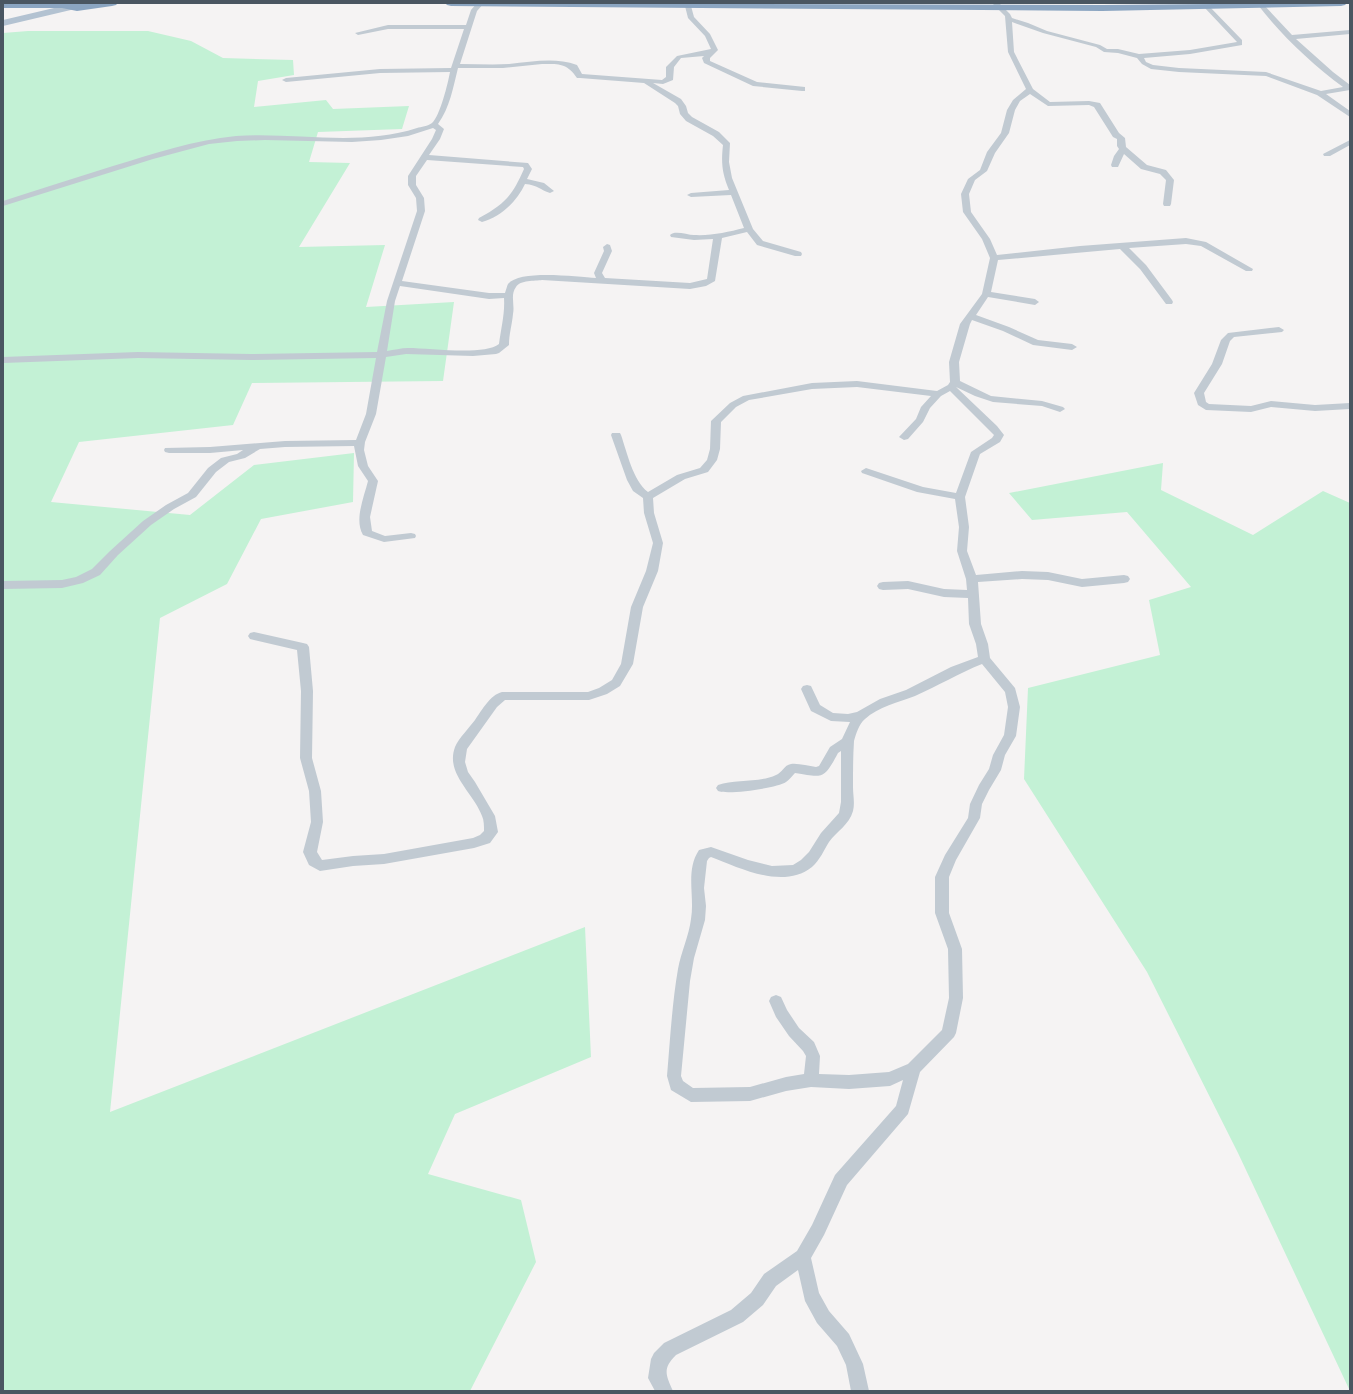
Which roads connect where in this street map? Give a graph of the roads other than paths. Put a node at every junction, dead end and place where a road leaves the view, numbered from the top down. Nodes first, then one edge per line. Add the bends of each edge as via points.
1 (112, 3) edge
2 (451, 3) edge
3 (481, 3) edge
4 (1341, 3) edge
5 (91, 4) edge
6 (654, 4) edge
7 (3, 5) edge
8 (61, 5) edge
9 (997, 5) edge
10 (1261, 5) junction
11 (688, 6) junction
12 (1207, 7) junction
13 (16, 20) junction
14 (1008, 20) junction
15 (3, 23) edge
16 (469, 26) junction
17 (1350, 32) edge
18 (358, 33) dead end
19 (1290, 37) junction
20 (711, 53) junction
21 (1139, 56) junction
22 (455, 68) junction
23 (286, 80) dead end
24 (644, 81) junction
25 (1349, 88) edge
26 (802, 89) dead end
27 (1030, 90) junction
28 (1320, 93) junction
29 (1350, 115) edge
30 (434, 124) junction
31 (1350, 132) edge
32 (1350, 141) edge
33 (1123, 149) junction
34 (1327, 154) dead end
35 (424, 157) junction
36 (1115, 165) dead end
37 (523, 181) junction
38 (550, 191) dead end
39 (733, 192) junction
40 (691, 195) dead end
41 (3, 204) edge
42 (1167, 204) dead end
43 (482, 220) dead end
44 (748, 229) junction
45 (674, 235) dead end
46 (718, 236) junction
47 (1123, 246) junction
48 (607, 247) dead end
49 (798, 254) dead end
50 (994, 258) junction
51 (1249, 269) dead end
52 (602, 280) junction
53 (397, 283) junction
54 (986, 294) junction
55 (508, 295) junction
56 (1035, 302) dead end
57 (1169, 302) dead end
58 (970, 316) junction
59 (1279, 330) dead end
60 (1072, 347) dead end
61 (382, 355) junction
62 (3, 360) edge
63 (953, 385) junction
64 (938, 394) junction
65 (1350, 406) edge
66 (1060, 410) dead end
67 (616, 435) dead end
68 (904, 437) dead end
69 (360, 442) junction
70 (256, 447) junction
71 (169, 450) dead end
72 (866, 471) dead end
73 (648, 497) junction
74 (960, 497) junction
75 (411, 536) dead end
76 (972, 579) junction
77 (1124, 579) dead end
78 (3, 585) edge
79 (883, 586) dead end
80 (973, 594) junction
81 (254, 636) dead end
82 (984, 659) junction
83 (806, 689) dead end
84 (860, 716) junction
85 (848, 742) junction
86 (722, 788) dead end
87 (776, 1002) dead end
88 (913, 1069) junction
89 (811, 1080) junction
90 (803, 1257) junction
91 (664, 1391) edge
92 (860, 1391) edge

1 - 5 highway
2 - 3 highway
3 - 6 highway
3 - 16 street via 474,10
4 - 10 highway
5 - 8 highway
6 - 11 highway
7 - 8 highway
8 - 13 main road
8 - 13 main road
9 - 11 highway
9 - 12 highway
9 - 14 street via 1008,15
10 - 12 highway
10 - 19 street
11 - 20 street via 690,18 709,38 715,50
12 - 21 street via 1240,44 1190,52
13 - 15 main road
14 - 21 street via 1098,46 1106,51
14 - 27 street via 1011,52
16 - 18 street via 388,27
16 - 22 street
17 - 19 street
19 - 25 street
20 - 24 street via 679,57 670,67 671,76 668,80
20 - 26 street via 706,62 756,84
21 - 28 street via 1144,63 1152,67 1266,74
22 - 23 street via 380,71
22 - 24 street via 531,63 560,64 574,67 580,76
22 - 30 street via 449,92 440,116
24 - 39 street via 678,101 689,119 716,134 727,145 725,162
25 - 28 street
27 - 33 street via 1048,104 1098,105 1116,135 1121,138
27 - 50 street via 1017,100 1011,110 1005,133 991,152 983,171 972,179 965,194 966,212 986,239
28 - 29 street
30 - 35 street via 440,129
30 - 41 street via 392,137 238,138 209,142 162,153
31 - 32 street
32 - 34 street
33 - 36 street
33 - 42 street via 1144,167 1167,175 1170,180
35 - 37 street via 525,165 528,169
35 - 53 street via 412,176 412,185 420,198 420,211
37 - 38 street via 537,182
37 - 43 street via 508,204
39 - 40 street
39 - 44 street
44 - 46 street
44 - 49 street via 760,243
45 - 46 street via 690,239
46 - 52 street via 713,275 710,281 704,284 690,286
47 - 50 street
47 - 51 street via 1186,241 1203,244
47 - 57 street via 1143,267
48 - 52 street via 608,251 598,273
50 - 54 street
52 - 55 street via 542,277 528,279 512,285
53 - 55 street via 489,296
53 - 61 street via 391,301
54 - 56 street
54 - 58 street
55 - 61 street via 509,313 504,345 496,351 406,351
58 - 60 street via 1006,328 1036,343
58 - 63 street via 965,324 954,362
59 - 65 street via 1231,335 1199,393 1201,403 1206,407 1251,409 1271,404 1315,408
61 - 62 street via 138,356
61 - 69 street via 371,414
63 - 64 street
63 - 66 street via 991,398 1030,401 1047,404
63 - 74 street via 999,435 996,440 976,452
64 - 68 street via 926,407 920,420
64 - 73 street via 857,384 812,386 746,398 733,405 716,421 715,449 712,460 704,470 681,477
67 - 73 street via 632,480 637,489
69 - 70 street
69 - 75 street via 363,466 373,481 365,517 367,533 384,539
70 - 71 street
70 - 78 street via 241,456 225,460 212,470 192,495 147,523 96,572 62,584
72 - 74 street via 921,490
73 - 81 street via 649,513 658,543 652,571 637,607 627,664 616,684 589,696 502,696 493,704 461,748 459,762 462,774 489,816 491,832 485,839 474,843 384,859 320,866 314,861 310,852 317,822 315,791 306,758 307,691 303,648
74 - 76 street via 964,527 962,551
76 - 77 street via 1022,575 1048,576 1082,583
76 - 80 street
79 - 80 street via 908,585 944,593
80 - 82 street via 975,624
82 - 84 street via 955,670 940,680 910,693 884,702
82 - 88 street via 1011,691 1014,707 1010,736 999,755 995,770 983,788 976,804 974,818 942,877 942,913 955,949 956,998 949,1033
83 - 84 street via 815,708 830,717
84 - 85 street via 850,732
85 - 86 street via 834,750 818,772 792,768 781,779
85 - 89 street via 848,806 844,817 824,838 815,855 806,864 795,870 783,872 711,852 704,854 700,860 697,888 698,920 683,981 674,1076 676,1085 691,1095 726,1095 750,1094
87 - 89 street via 794,1032 809,1047 812,1056
88 - 89 street via 890,1079 849,1082
88 - 90 street via 903,1109 841,1180
90 - 91 street via 770,1280 757,1299 737,1316 670,1349 660,1359 657,1378
90 - 92 street via 811,1294 823,1317 843,1340 854,1364

